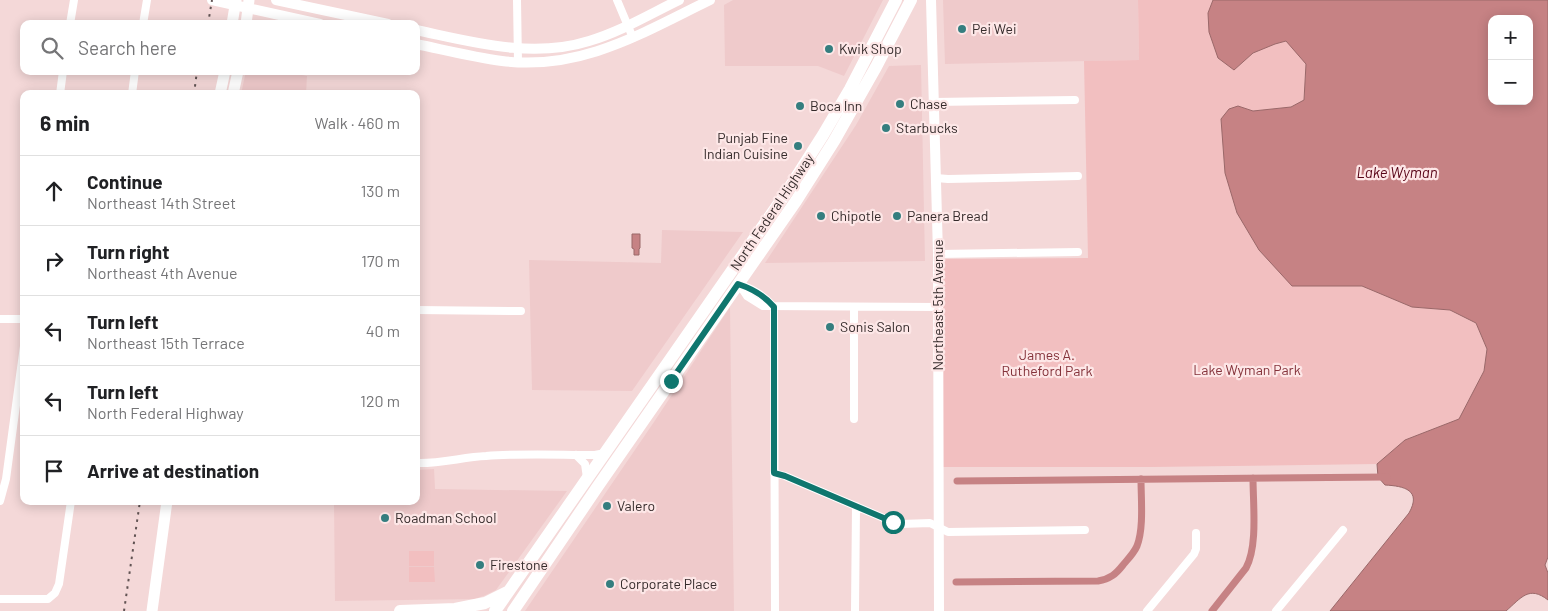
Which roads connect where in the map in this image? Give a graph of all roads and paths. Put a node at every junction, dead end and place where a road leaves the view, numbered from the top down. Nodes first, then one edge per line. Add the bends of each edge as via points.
1 (74, 0) edge
2 (147, 0) edge
3 (212, 0) edge
4 (276, 0) edge
5 (518, 0) edge
6 (617, 0) edge
7 (679, 0) edge
8 (896, 0) edge
9 (911, 0) edge
10 (705, 1) edge
11 (235, 2) edge
12 (930, 2) edge
13 (249, 4) edge
14 (71, 20) edge
15 (144, 20) edge
16 (233, 20) edge
17 (247, 20) edge
18 (306, 20) edge
19 (353, 20) edge
20 (628, 25) junction
21 (420, 31) edge
22 (633, 38) junction
23 (420, 45) edge
24 (518, 48) junction
25 (518, 62) junction
26 (866, 74) junction
27 (63, 75) edge
28 (134, 75) edge
29 (223, 75) edge
30 (237, 75) edge
31 (61, 90) edge
32 (133, 90) edge
33 (221, 90) edge
34 (234, 90) edge
35 (1075, 100) dead end
36 (934, 102) junction
37 (833, 118) junction
38 (834, 142) junction
39 (1078, 176) dead end
40 (936, 178) junction
41 (791, 197) junction
42 (1078, 252) dead end
43 (938, 254) junction
44 (740, 260) junction
45 (727, 278) junction
46 (738, 284) junction
47 (726, 302) junction
48 (774, 307) junction
49 (854, 307) junction
50 (938, 307) junction
51 (420, 310) edge
52 (521, 311) dead end
53 (0, 319) edge
54 (20, 319) edge
55 (20, 376) edge
56 (854, 419) dead end
57 (605, 453) junction
58 (576, 455) junction
59 (420, 463) edge
60 (774, 473) junction
61 (593, 478) junction
62 (0, 501) edge
63 (69, 505) edge
64 (166, 505) edge
65 (856, 506) junction
66 (938, 528) junction
67 (1084, 530) dead end
68 (1343, 530) dead end
69 (1196, 533) dead end
70 (0, 599) edge
71 (505, 600) edge
72 (462, 610) edge
73 (152, 611) edge
74 (400, 611) edge
75 (495, 611) edge
76 (513, 611) edge
77 (775, 611) edge
78 (855, 611) edge
79 (939, 611) edge
80 (1148, 611) edge
81 (1276, 611) edge

1 - 14 street
2 - 15 street
3 - 11 street
4 - 19 street
5 - 24 street
6 - 20 street
7 - 20 street
8 - 26 main road, North Federal Highway
9 - 26 main road, North Federal Highway
10 - 22 street
11 - 13 street
11 - 16 main road
12 - 36 street, Northeast 5th Avenue
13 - 17 main road
13 - 18 street
20 - 22 street
20 - 24 street via 574,45
21 - 24 street via 492,46
22 - 25 street via 577,58
23 - 25 street
24 - 25 street
26 - 37 main road, North Federal Highway
26 - 38 main road, North Federal Highway
27 - 31 street
28 - 32 street
29 - 33 main road
30 - 34 main road
35 - 36 street
36 - 40 street, Northeast 5th Avenue
37 - 38 main road
37 - 41 main road, North Federal Highway
38 - 41 main road, North Federal Highway
39 - 40 street
40 - 43 street, Northeast 5th Avenue
41 - 44 main road, North Federal Highway
41 - 46 main road, North Federal Highway
42 - 43 street
43 - 50 street, Northeast 5th Avenue
44 - 45 main road, North Federal Highway
44 - 46 main road
45 - 47 main road
45 - 57 main road, North Federal Highway
46 - 47 main road, North Federal Highway
46 - 48 street via 747,296 763,306
47 - 61 main road, North Federal Highway
48 - 49 street
48 - 60 street
49 - 50 street
49 - 56 street
50 - 66 street, Northeast 5th Avenue
51 - 52 street
53 - 54 street
55 - 62 street
57 - 58 street
57 - 61 main road, North Federal Highway
58 - 59 street via 465,457
58 - 61 street
60 - 65 street
60 - 77 street
61 - 71 main road, North Federal Highway
61 - 76 main road, North Federal Highway
63 - 70 street via 55,593 48,599
64 - 73 main road
65 - 66 street via 893,522 930,523
65 - 78 street
66 - 67 street via 948,532
66 - 79 street, Northeast 5th Avenue
68 - 81 street
69 - 80 street via 1194,554
71 - 72 main road
71 - 75 main road, North Federal Highway
72 - 74 main road

